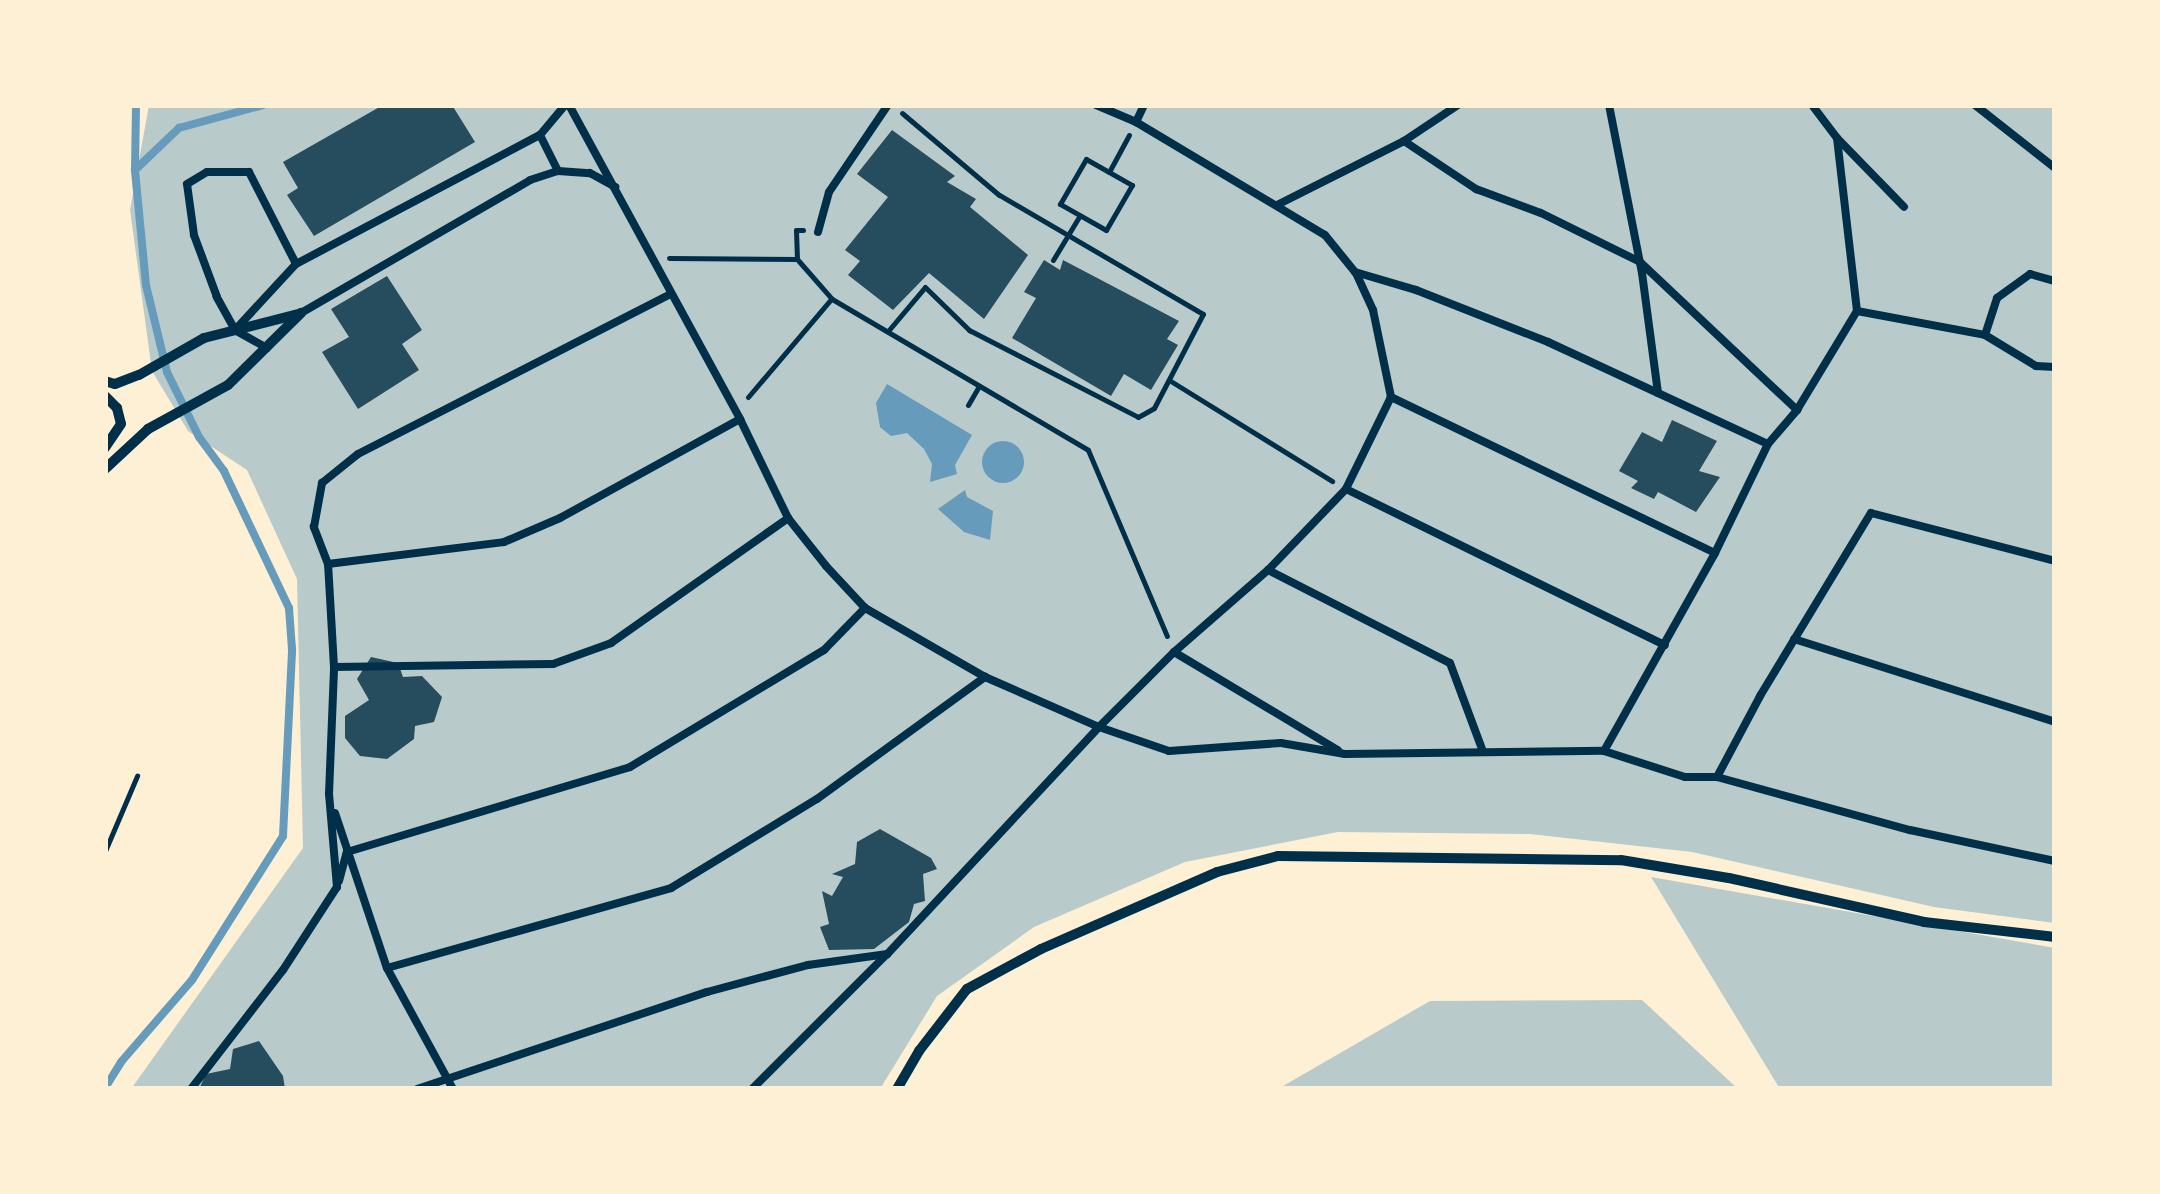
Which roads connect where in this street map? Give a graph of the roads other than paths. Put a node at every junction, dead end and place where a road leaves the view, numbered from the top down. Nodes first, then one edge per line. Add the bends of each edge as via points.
1 (567, 105) edge
2 (890, 105) edge
3 (1096, 105) edge
4 (1144, 105) edge
5 (1458, 105) edge
6 (1610, 105) edge
7 (1812, 105) edge
8 (1976, 105) edge
9 (1136, 122) junction
10 (540, 135) junction
11 (1836, 138) junction
12 (1404, 141) junction
13 (2055, 168) edge
14 (558, 171) junction
15 (615, 187) junction
16 (1278, 205) junction
17 (1904, 208) dead end
18 (818, 232) dead end
19 (1640, 262) junction
20 (296, 264) junction
21 (1356, 272) junction
22 (2055, 281) edge
23 (670, 294) junction
24 (1857, 311) junction
25 (301, 313) junction
26 (235, 330) junction
27 (1985, 335) junction
28 (267, 348) junction
29 (2055, 367) edge
30 (107, 388) edge
31 (1658, 393) junction
32 (1391, 398) junction
33 (1796, 410) junction
34 (738, 415) junction
35 (118, 434) junction
36 (1768, 444) junction
37 (105, 448) edge
38 (105, 466) edge
39 (1346, 490) junction
40 (788, 518) junction
41 (1715, 553) junction
42 (2055, 561) edge
43 (328, 564) junction
44 (1268, 570) junction
45 (864, 608) junction
46 (1794, 640) junction
47 (1665, 645) junction
48 (1174, 652) junction
49 (334, 667) junction
50 (986, 677) junction
51 (2055, 722) edge
52 (1099, 727) junction
53 (1482, 750) junction
54 (1604, 751) junction
55 (1345, 754) junction
56 (1718, 777) junction
57 (329, 794) junction
58 (347, 852) junction
59 (2055, 861) edge
60 (338, 886) junction
61 (2055, 937) edge
62 (887, 954) junction
63 (387, 968) junction
64 (445, 1078) junction
65 (191, 1089) edge
66 (416, 1089) edge
67 (453, 1089) edge
68 (752, 1089) edge
69 (898, 1089) edge

1 - 10 lane
1 - 15 lane
2 - 18 lane via 829,192
3 - 9 lane
4 - 9 lane
5 - 12 lane
6 - 19 lane
7 - 11 lane
8 - 13 lane
9 - 16 lane
10 - 14 lane
10 - 20 lane
11 - 17 lane
11 - 24 lane
12 - 16 lane
12 - 19 lane via 1476,189
14 - 15 lane via 590,173
14 - 25 lane via 530,180
15 - 23 lane
16 - 21 lane via 1325,235
19 - 31 lane
19 - 33 lane
20 - 26 lane
20 - 26 lane via 249,172 207,172 186,184 194,235
21 - 31 lane via 1548,342
21 - 32 lane via 1373,310
22 - 27 lane via 2030,274 1998,298
23 - 34 lane
23 - 43 lane via 358,454 322,483 314,527
24 - 27 lane
24 - 33 lane
25 - 26 street
25 - 28 street
26 - 28 lane
26 - 30 street via 192,343
27 - 29 lane via 2036,366
28 - 38 street via 228,385 148,430
30 - 35 street via 117,408
31 - 36 lane
32 - 39 lane
32 - 41 lane
33 - 36 lane
34 - 40 lane
34 - 43 lane via 560,518 504,542
35 - 37 street
35 - 38 street
36 - 41 lane
39 - 44 lane
39 - 47 lane
40 - 45 lane
40 - 49 lane via 611,643 552,664
41 - 47 lane
42 - 46 lane via 1871,513
43 - 49 lane
44 - 48 lane
44 - 53 lane via 1450,663
45 - 50 lane
45 - 58 lane via 824,650 630,767
46 - 51 lane
46 - 56 lane
47 - 54 lane
48 - 52 lane
48 - 55 lane
49 - 57 lane
50 - 52 lane
50 - 63 lane via 816,800 671,888
52 - 55 lane via 1169,751 1282,743
52 - 62 lane
53 - 54 lane
53 - 55 lane
54 - 56 lane via 1685,777
56 - 59 lane
57 - 58 lane
57 - 60 lane
58 - 60 lane
58 - 63 lane
60 - 65 lane
61 - 69 street via 1924,922 1621,860 1278,856 1217,872 967,990
62 - 64 lane via 808,965 708,992
62 - 68 lane
63 - 64 lane
64 - 66 lane
64 - 67 lane

